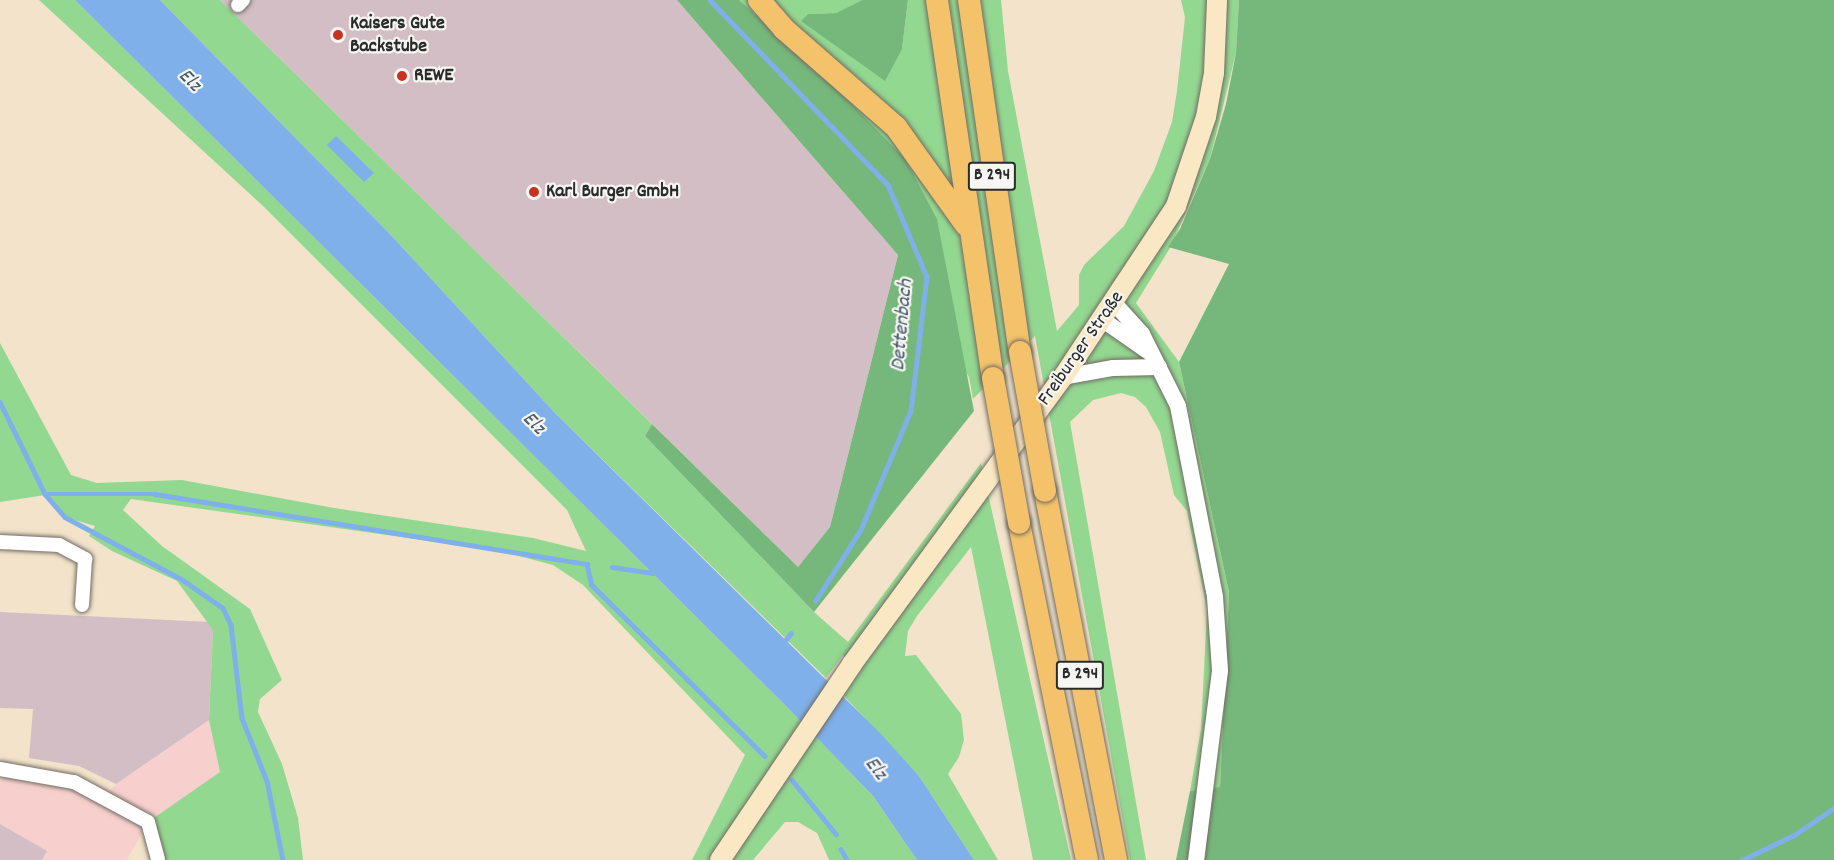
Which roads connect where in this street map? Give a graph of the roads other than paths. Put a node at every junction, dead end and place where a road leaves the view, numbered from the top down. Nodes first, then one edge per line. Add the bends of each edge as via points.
1 (759, 0) edge
2 (937, 0) edge
3 (969, 0) edge
4 (1217, 0) edge
5 (969, 231) junction
6 (1114, 303) junction
7 (1103, 320) junction
8 (1156, 360) junction
9 (1063, 377) junction
10 (0, 542) edge
11 (82, 606) dead end
12 (0, 769) edge
13 (158, 860) edge
14 (720, 860) edge
15 (1087, 860) edge
16 (1116, 860) edge
17 (1196, 860) edge

1 - 5 highway via 784,29 896,127
2 - 5 highway, B 294
3 - 16 highway, B 294, bridge via 1020,352
4 - 6 main road, Freiburger Straße via 1214,73 1196,155 1176,206
5 - 15 highway, B 294, bridge via 1019,523
6 - 7 main road, Freiburger Straße
6 - 8 street via 1142,334
7 - 8 street
7 - 9 main road, Freiburger Straße
8 - 9 street
8 - 17 street via 1178,406 1189,448 1215,597 1220,671
9 - 14 main road, Freiburger Straße via 854,661
10 - 11 street via 59,545 85,559
12 - 13 street via 74,782 148,822

